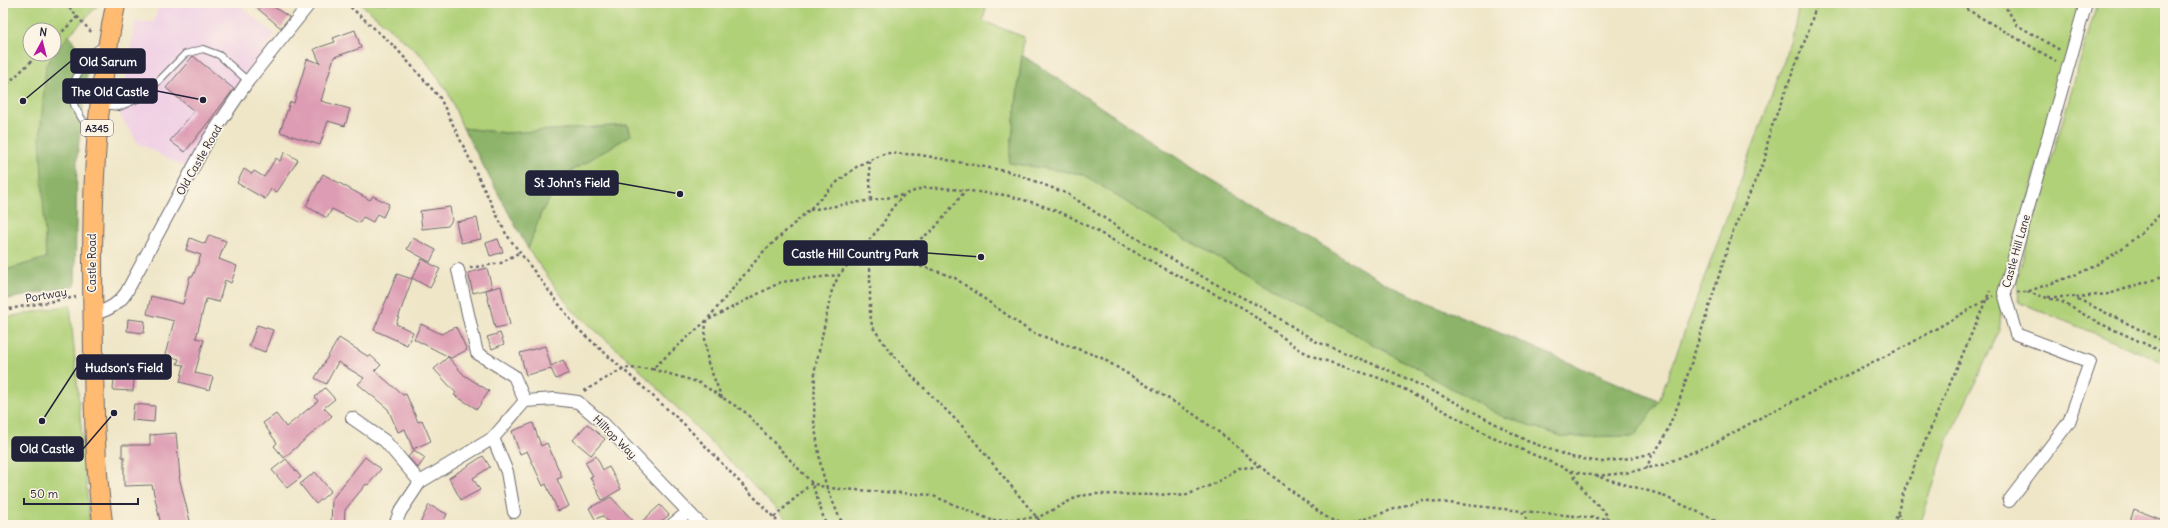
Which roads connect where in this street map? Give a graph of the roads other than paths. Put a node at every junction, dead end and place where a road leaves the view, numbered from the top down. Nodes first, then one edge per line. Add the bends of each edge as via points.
1 (116, 3) edge
2 (310, 3) edge
3 (2086, 3) edge
4 (103, 45) dead end
5 (248, 81) junction
6 (99, 105) junction
7 (96, 134) junction
8 (458, 270) road end
9 (93, 314) junction
10 (525, 401) junction
11 (352, 418) dead end
12 (493, 438) junction
13 (420, 482) junction
14 (2009, 501) dead end
15 (514, 512) dead end
16 (688, 512) junction
17 (103, 525) edge
18 (396, 525) edge
19 (672, 525) edge
20 (701, 525) edge

1 - 6 main road, Castle Road / A345
2 - 5 street, Old Castle Road
3 - 14 street, Castle Hill Lane via 2004,293 2016,334 2090,362 2069,422
4 - 7 lane via 86,57 74,82 74,105
5 - 6 lane via 219,55 203,49 185,54 144,96 119,107
5 - 9 street, Old Castle Road via 208,140 126,293 104,312
6 - 7 main road, Castle Road / A345
7 - 9 main road, Castle Road / A345 via 92,212
8 - 10 street via 477,353 514,376
9 - 17 main road, Castle Road / A345 via 95,462
10 - 12 street
10 - 16 street, Hilltop Way via 555,399 578,402 604,424
11 - 13 street via 385,441
12 - 13 street
12 - 15 street via 507,472
13 - 18 street via 400,512
16 - 19 street
16 - 20 street, Hilltop Way

